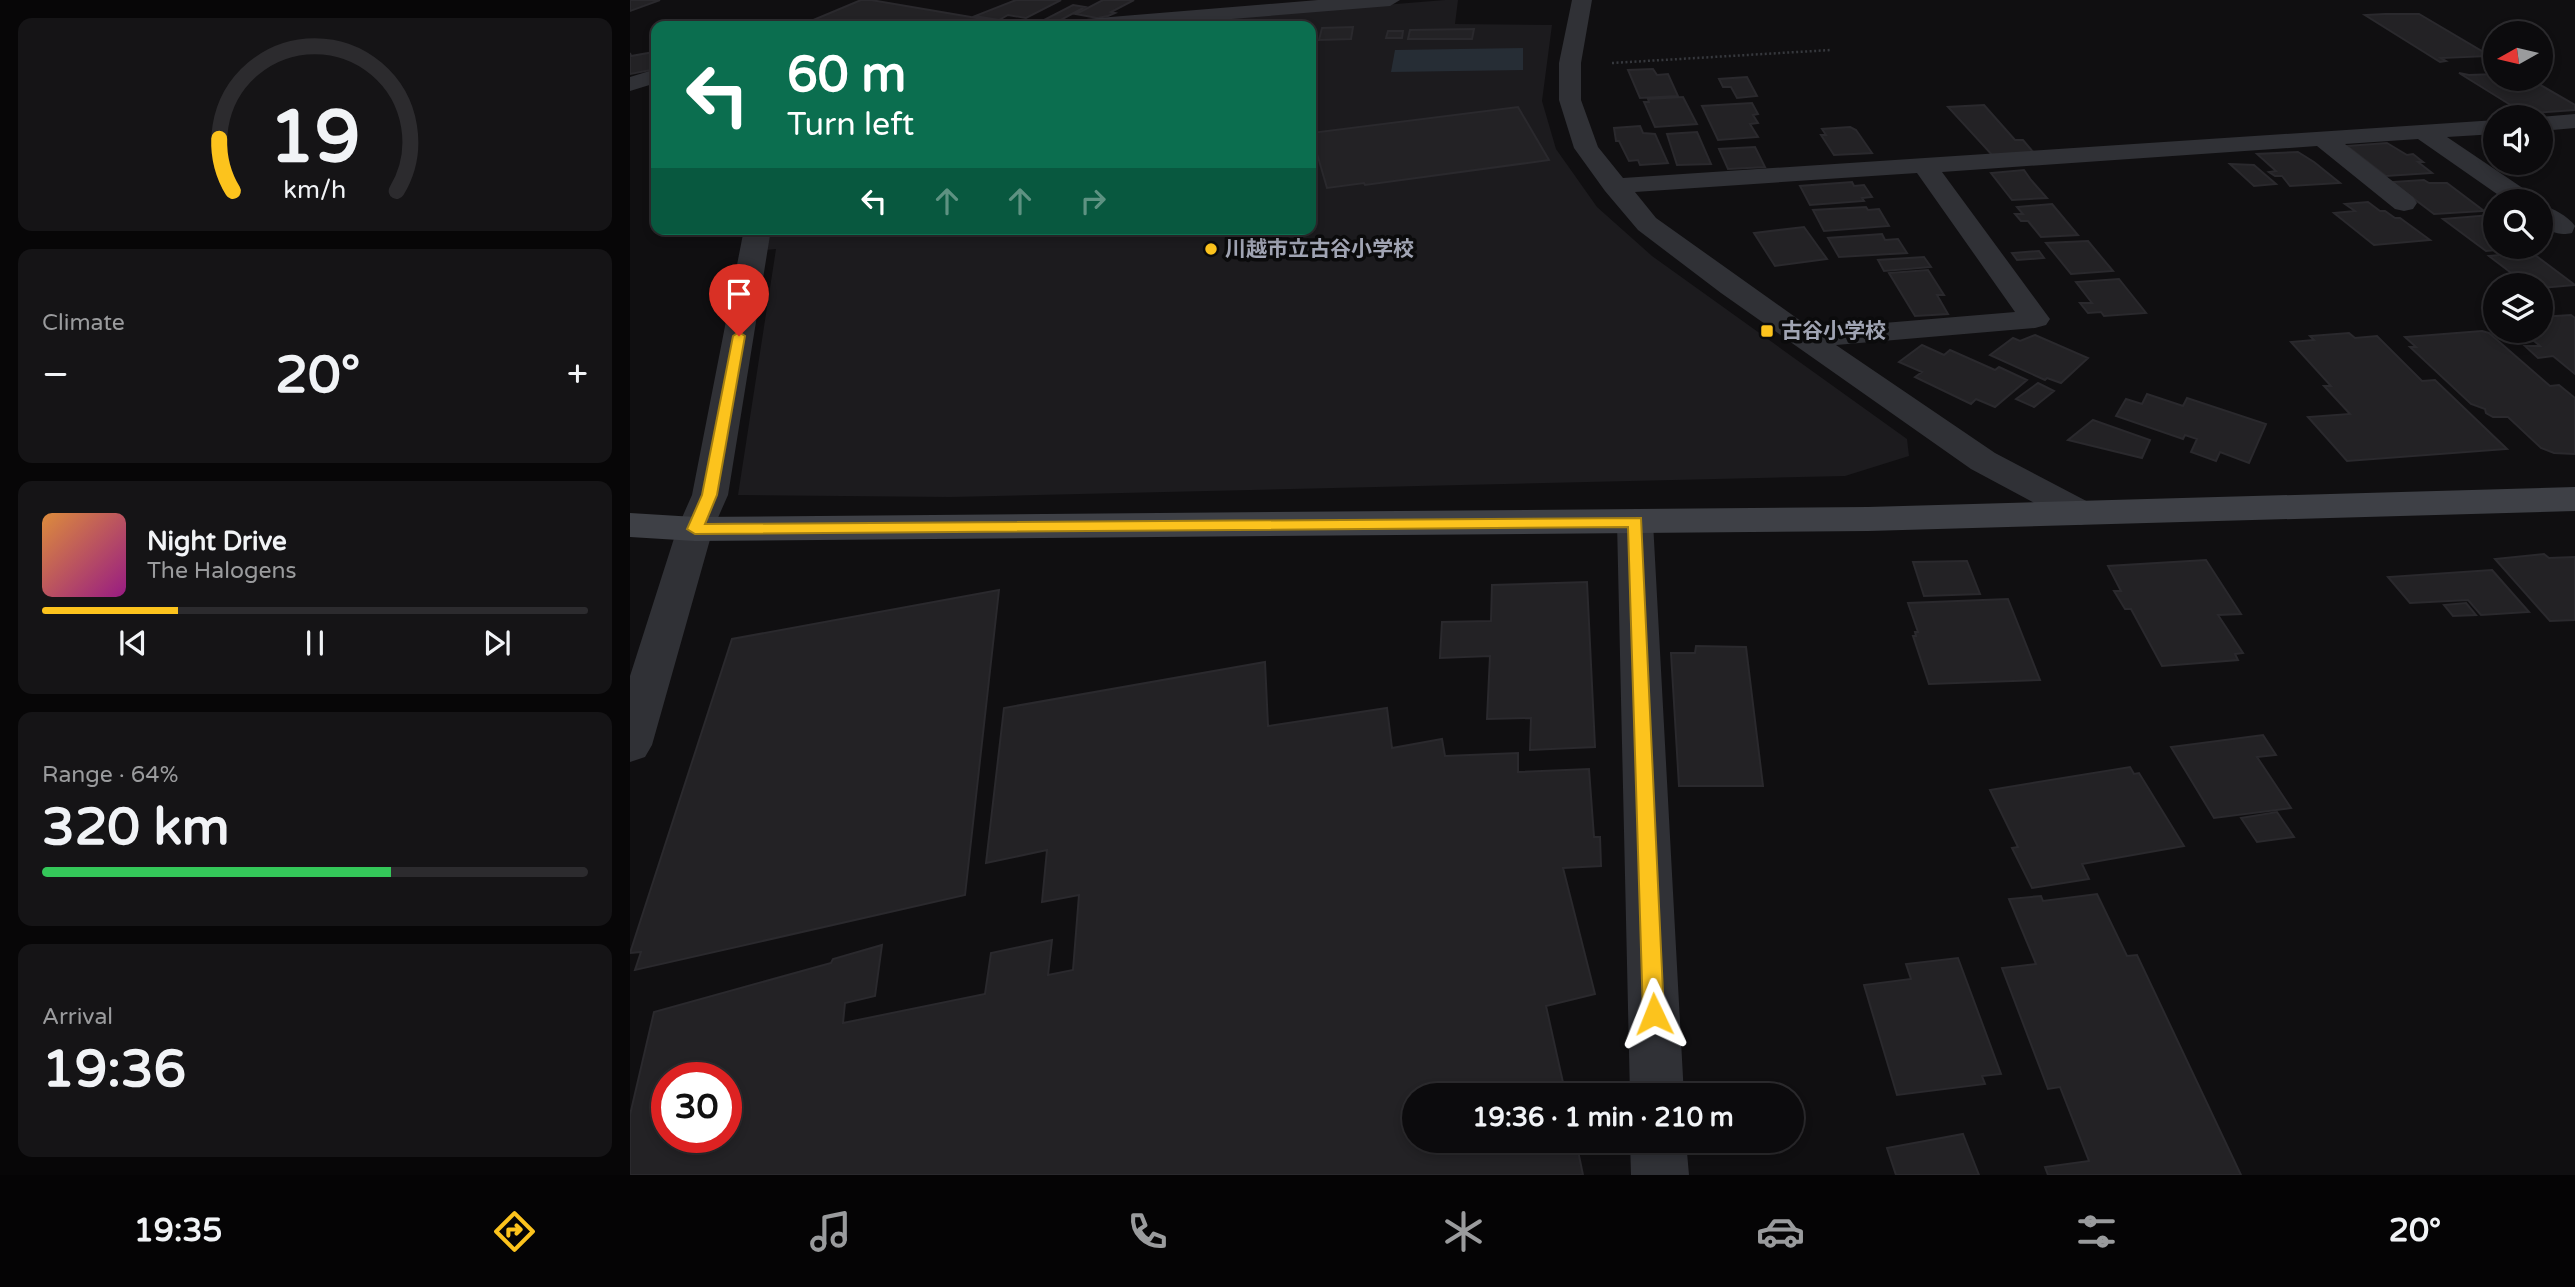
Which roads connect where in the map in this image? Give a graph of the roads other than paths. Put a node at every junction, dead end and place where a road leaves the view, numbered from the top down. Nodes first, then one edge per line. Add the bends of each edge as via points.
1 (1390, 0) edge
2 (1583, 0) edge
3 (1135, 21) edge
4 (651, 78) edge
5 (630, 84) edge
6 (2575, 121) edge
7 (2553, 123) edge
8 (2483, 128) edge
9 (2423, 132) junction
10 (2322, 138) junction
11 (1924, 165) junction
12 (1614, 186) junction
13 (2506, 189) edge
14 (2404, 203) dead end
15 (757, 235) edge
16 (1807, 339) junction
17 (2575, 499) edge
18 (2081, 513) junction
19 (1635, 522) junction
20 (630, 525) edge
21 (695, 529) junction
22 (630, 745) edge
23 (1657, 1083) edge
24 (1659, 1153) edge
25 (1660, 1175) edge

1 - 3 street
2 - 12 street via 1570,63 1570,100 1587,148
4 - 5 street
6 - 7 street
8 - 9 street
9 - 10 street
9 - 13 street
10 - 11 street
10 - 14 street
11 - 12 street
11 - 16 street via 2035,319
12 - 16 street via 1647,224
15 - 21 street via 710,495
16 - 18 street via 1983,461
17 - 18 street
18 - 19 street
19 - 21 street
19 - 23 street
20 - 21 street
21 - 22 street
24 - 25 street

